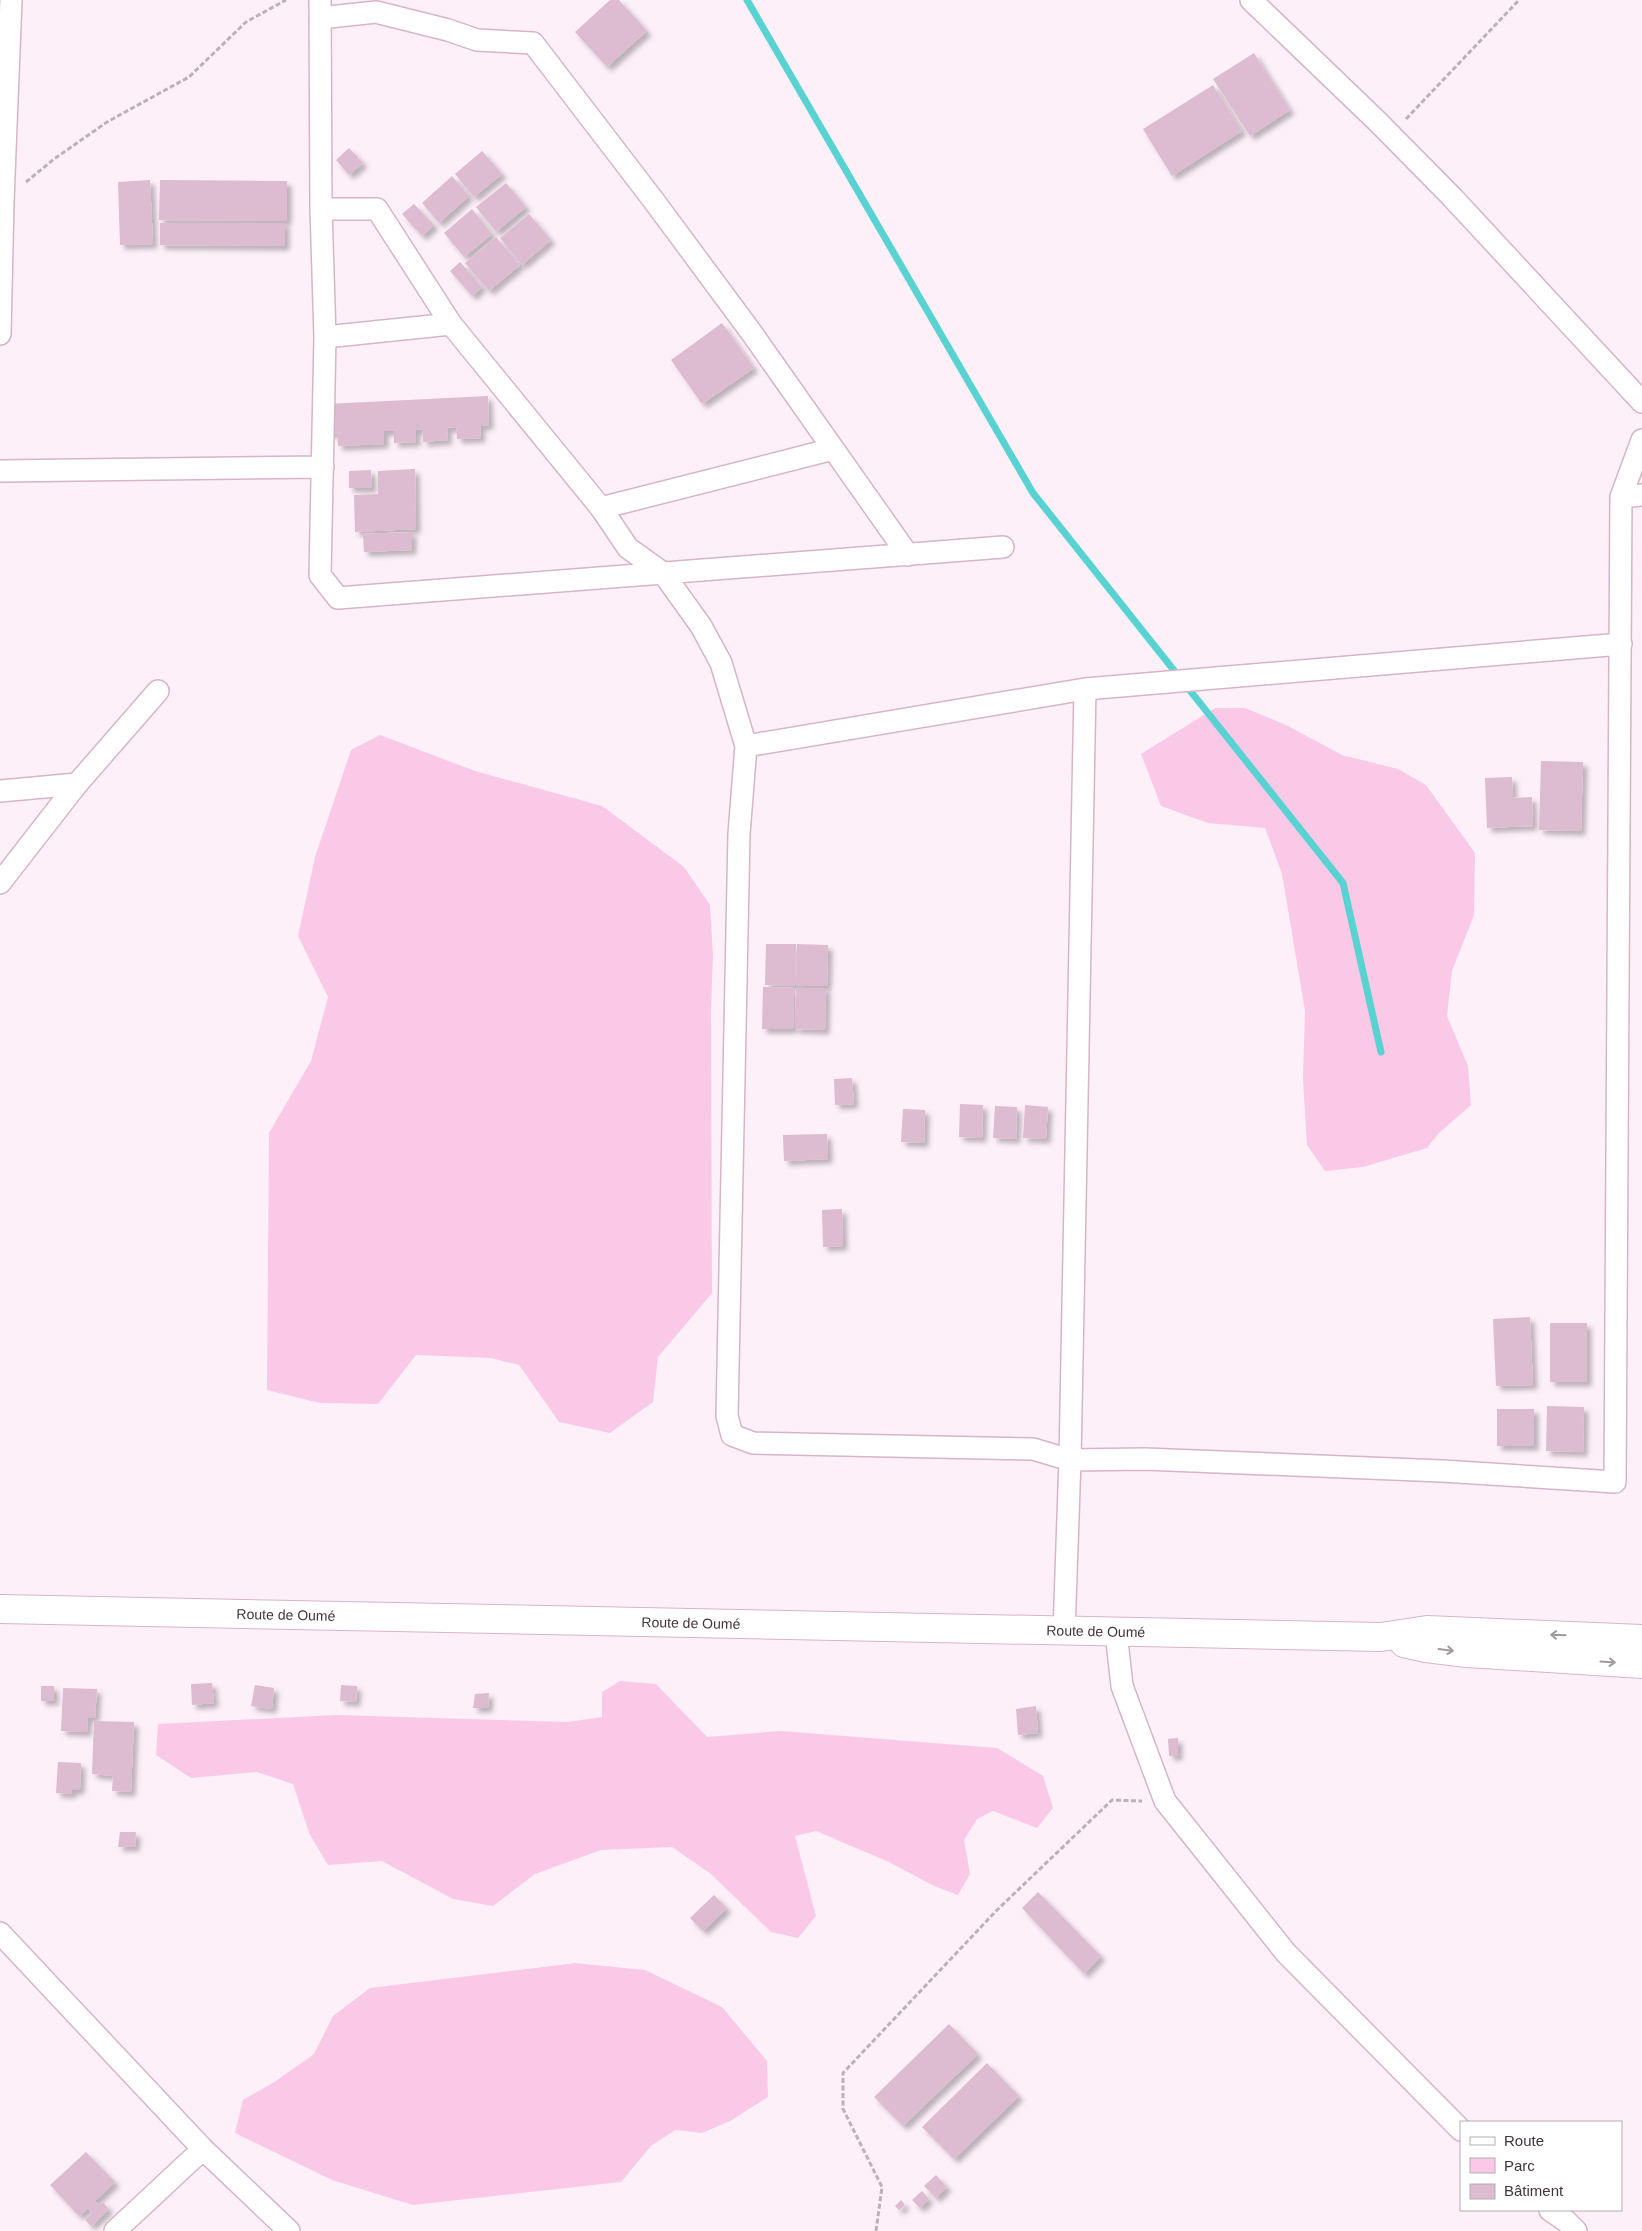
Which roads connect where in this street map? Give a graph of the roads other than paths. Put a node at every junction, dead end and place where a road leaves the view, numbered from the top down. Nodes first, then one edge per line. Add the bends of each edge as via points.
1 (11, 0) edge
2 (1251, 0) edge
3 (320, 9) edge
4 (321, 209) junction
5 (451, 324) junction
6 (0, 334) edge
7 (325, 337) junction
8 (1642, 402) edge
9 (1642, 440) edge
10 (833, 449) junction
11 (323, 466) junction
12 (0, 471) edge
13 (1632, 496) edge
14 (601, 508) junction
15 (1003, 547) dead end
16 (908, 555) junction
17 (663, 573) junction
18 (1621, 644) junction
19 (1085, 689) junction
20 (158, 691) dead end
21 (746, 746) junction
22 (77, 784) junction
23 (0, 791) edge
24 (0, 883) edge
25 (1070, 1460) junction
26 (0, 1609) edge
27 (1064, 1632) junction
28 (1116, 1632) junction
29 (1381, 1637) junction
30 (1642, 1639) edge
31 (1642, 1664) edge
32 (0, 1932) edge
33 (1460, 2129) edge
34 (203, 2148) junction
35 (1552, 2211) edge
36 (115, 2231) edge
37 (289, 2231) edge
38 (1576, 2231) edge

1 - 6 street
2 - 8 street via 1391,135
3 - 4 street
3 - 10 street via 376,12 477,40 532,44 654,201
4 - 5 street via 377,209
4 - 7 street
5 - 7 street
5 - 14 street
7 - 11 street
9 - 13 street
10 - 14 street
10 - 16 street
11 - 12 street
11 - 17 street via 320,575 338,598
13 - 18 street
14 - 17 street via 628,548
15 - 16 street
16 - 17 street
17 - 21 street via 701,626 721,663
18 - 19 street
18 - 25 street via 1615,1482 1432,1470 1146,1459
19 - 21 street
19 - 25 street
20 - 22 street
21 - 25 street via 739,834 727,1416 732,1435 753,1443 1033,1449
22 - 23 street
22 - 24 street
25 - 27 street
26 - 27 main road, Route de Oumé
27 - 28 main road, Route de Oumé
28 - 29 main road, Route de Oumé
28 - 33 street via 1122,1686 1165,1801 1286,1953
30 -> 29 main road via 1427,1630
29 -> 31 main road via 1426,1648 1467,1653
32 - 34 street
34 - 36 street
34 - 37 street
35 - 38 street

